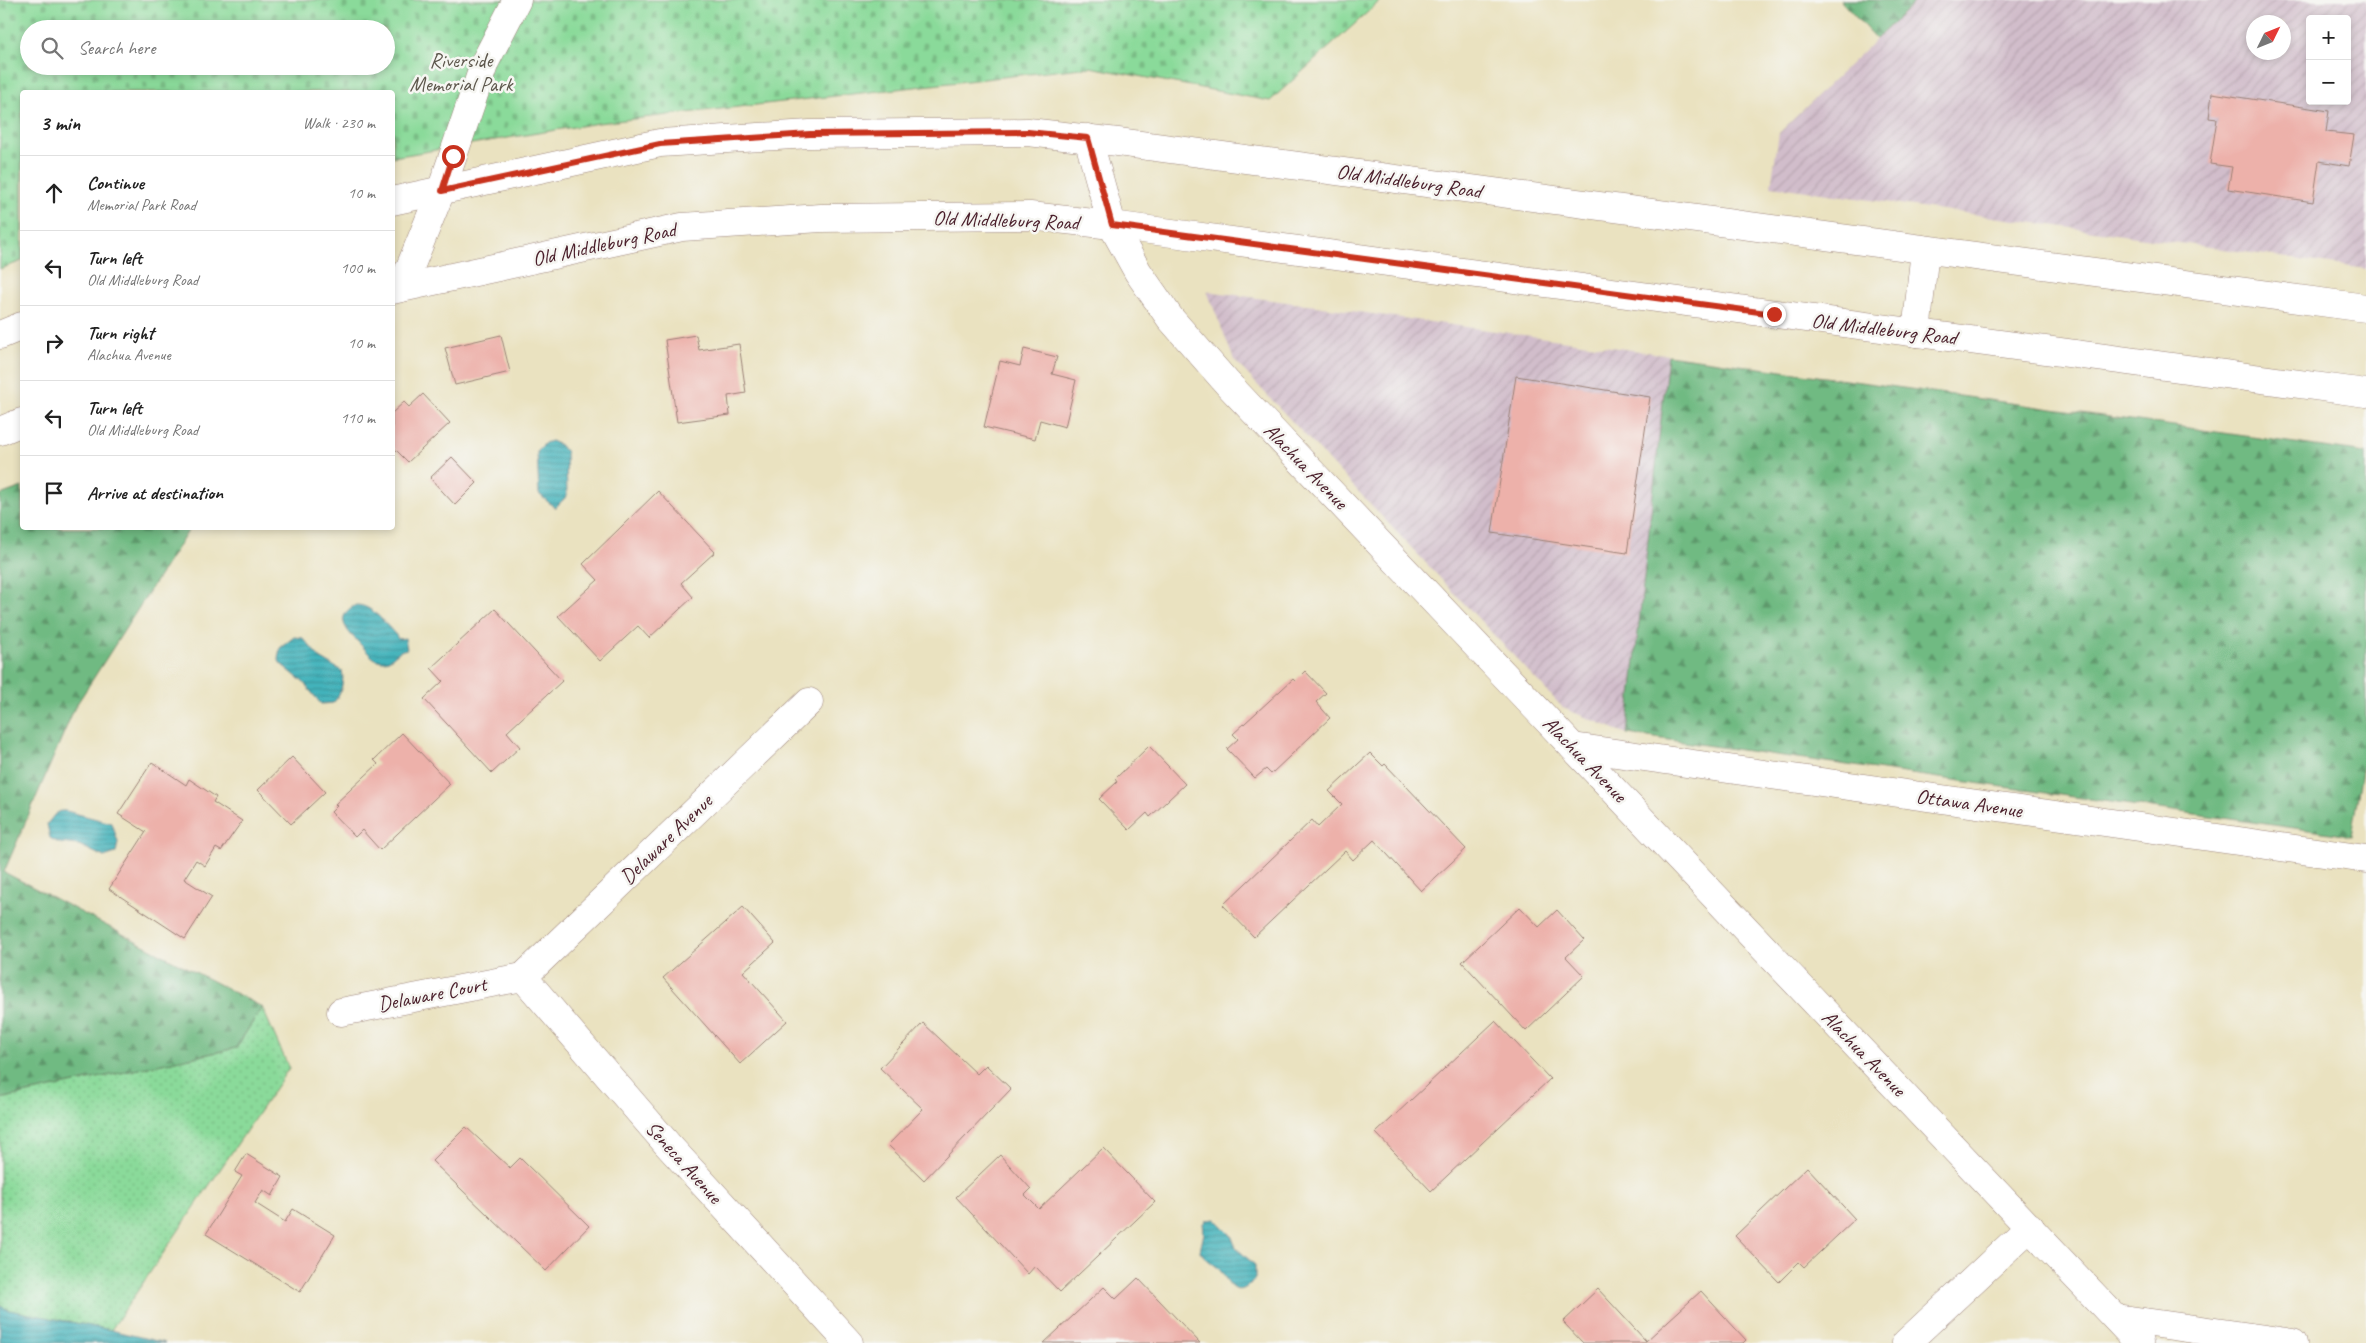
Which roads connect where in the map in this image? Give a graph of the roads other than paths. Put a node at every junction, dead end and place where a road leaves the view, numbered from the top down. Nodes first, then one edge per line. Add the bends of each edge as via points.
1 (517, 0) edge
2 (1088, 138) junction
3 (442, 191) junction
4 (395, 199) edge
5 (1112, 225) junction
6 (1925, 250) junction
7 (397, 289) edge
8 (2366, 308) edge
9 (20, 327) edge
10 (1916, 333) junction
11 (0, 335) edge
12 (2366, 393) edge
13 (20, 423) edge
14 (0, 430) edge
15 (809, 702) dead end
16 (1573, 747) junction
17 (2366, 859) edge
18 (523, 977) junction
19 (341, 1012) dead end
20 (2030, 1227) junction
21 (2116, 1318) junction
22 (849, 1343) edge
23 (1906, 1343) edge
24 (2139, 1343) edge
25 (2293, 1343) edge

1 - 3 street via 485,62
2 - 3 street, Old Middleburg Road via 1028,132 830,134 660,144
2 - 5 street, Alachua Avenue
2 - 6 street, Old Middleburg Road
3 - 4 street, Old Middleburg Road
3 - 7 street
5 - 7 street, Old Middleburg Road via 1030,216 821,218 682,227
5 - 10 street, Old Middleburg Road
5 - 16 street, Alachua Avenue via 1138,272 1170,318 1227,383
6 - 8 street, Old Middleburg Road
6 - 10 street
9 - 11 street
10 - 12 street, Old Middleburg Road
13 - 14 street
15 - 18 street, Delaware Avenue
16 - 17 street, Ottawa Avenue
16 - 20 street, Alachua Avenue
18 - 19 street, Delaware Court
18 - 22 street, Seneca Avenue via 668,1145
20 - 21 street, Alachua Avenue
20 - 23 street
21 - 24 street, Alachua Avenue
21 - 25 street

